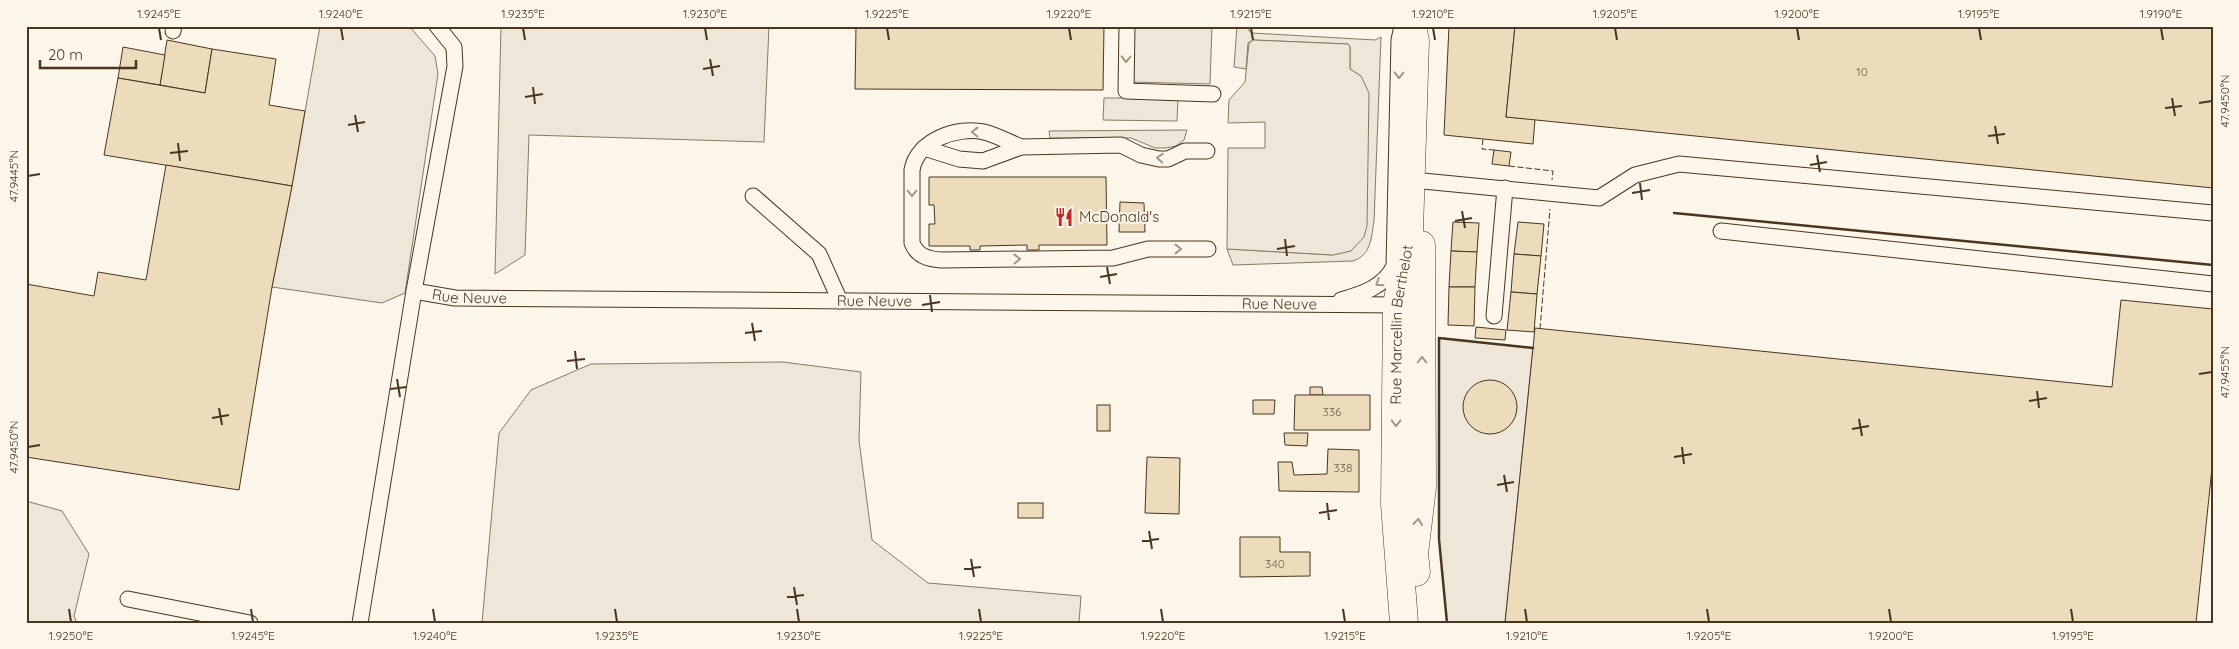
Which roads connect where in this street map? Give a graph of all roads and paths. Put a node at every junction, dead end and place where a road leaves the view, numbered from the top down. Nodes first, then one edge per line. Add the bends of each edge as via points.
1 (437, 26) edge
2 (1127, 26) edge
3 (1402, 26) edge
4 (1412, 26) edge
5 (1429, 26) edge
6 (1213, 94) dead end
7 (1021, 146) junction
8 (924, 148) junction
9 (1207, 151) dead end
10 (1423, 181) junction
11 (1505, 188) junction
12 (753, 196) dead end
13 (2213, 213) edge
14 (1721, 231) dead end
15 (1208, 249) dead end
16 (2213, 284) edge
17 (414, 291) junction
18 (840, 301) junction
19 (1409, 304) junction
20 (1326, 305) junction
21 (1494, 316) dead end
22 (128, 599) dead end
23 (250, 623) edge
24 (360, 623) edge
25 (1404, 623) edge
26 (1420, 623) edge

1 - 17 lane via 454,47 455,66
2 -> 6 lane via 1126,91
3 -> 20 lane via 1394,266 1389,277 1380,284
4 - 19 main road, Rue Marcellin Berthelot via 1415,41 1407,252
5 - 10 main road, Rue Marcellin Berthelot
7 - 8 lane via 982,161
7 -> 8 lane via 984,132 955,132
9 -> 7 lane via 1185,151 1168,159 1159,159 1120,145
8 -> 15 lane via 913,161 912,243 914,249 929,259 1113,258 1148,249
10 - 11 lane
10 - 19 main road, Rue Marcellin Berthelot via 1420,253
11 - 13 lane via 1599,198 1634,175 1679,164
11 - 21 lane
12 - 18 lane via 819,254
14 - 16 lane
17 - 18 lane, Rue Neuve via 455,298
17 - 24 lane
18 - 20 lane, Rue Neuve
19 - 20 lane, Rue Neuve
19 -> 25 main road, Rue Marcellin Berthelot via 1395,504
26 -> 19 main road, Rue Marcellin Berthelot via 1414,554 1422,487
22 - 23 lane

